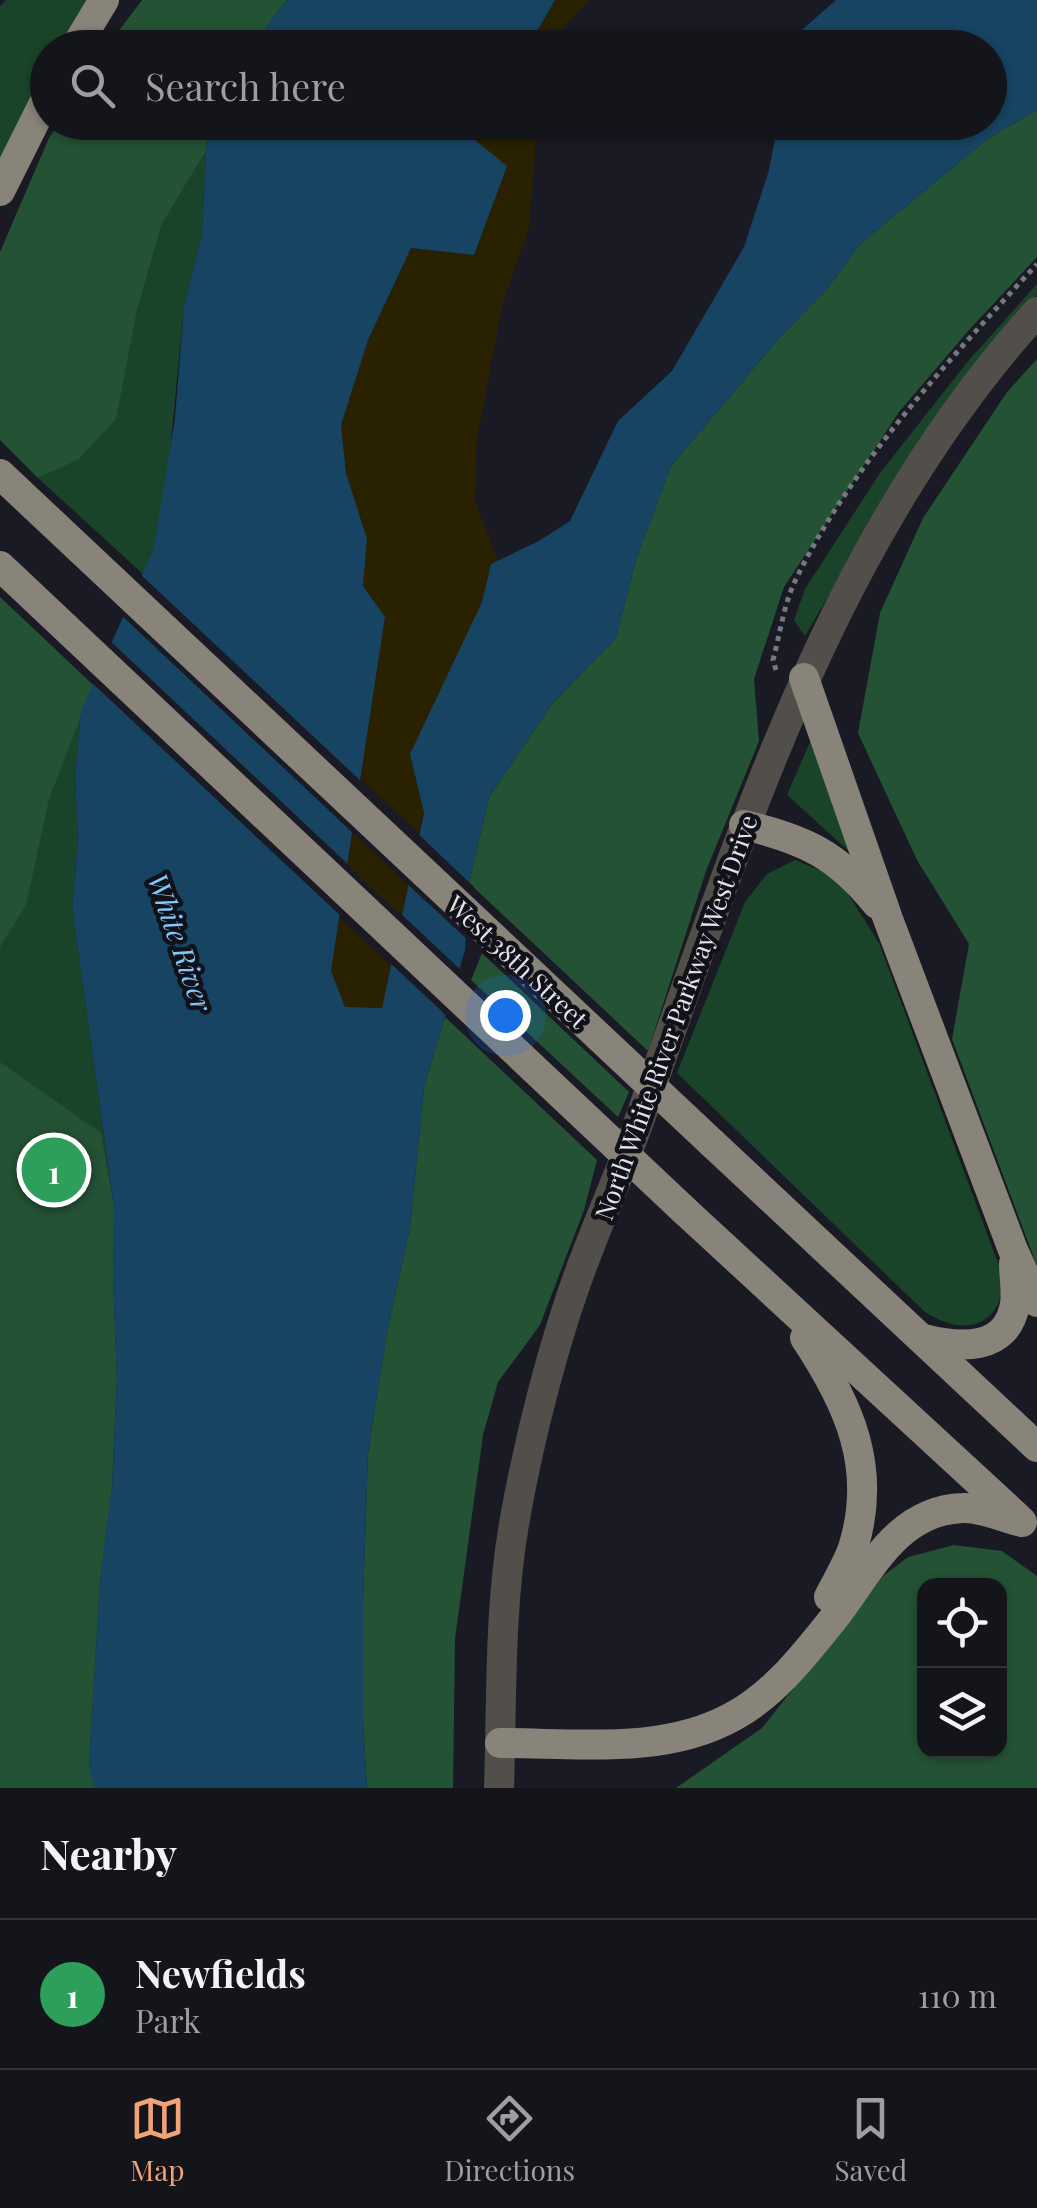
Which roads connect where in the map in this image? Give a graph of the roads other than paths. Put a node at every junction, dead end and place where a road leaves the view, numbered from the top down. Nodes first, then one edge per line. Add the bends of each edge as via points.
1 (104, 0) edge
2 (86, 30) edge
3 (30, 131) edge
4 (0, 191) edge
5 (1037, 312) edge
6 (0, 474) edge
7 (0, 566) edge
8 (804, 678) junction
9 (744, 826) junction
10 (888, 918) junction
11 (1014, 1250) junction
12 (779, 1298) junction
13 (1037, 1302) edge
14 (922, 1338) junction
15 (1037, 1447) edge
16 (1030, 1529) edge
17 (780, 1680) junction
18 (500, 1743) junction
19 (499, 1788) edge

1 - 2 main road
3 - 4 main road
5 - 8 street, North White River Parkway West Drive via 904,488
6 - 14 main road, West 38th Street, bridge
7 - 12 main road, bridge
8 - 9 street, North White River Parkway West Drive
8 - 10 main road
9 - 10 main road via 825,852
9 - 18 street, North White River Parkway West Drive via 586,1256 541,1404 507,1569
10 - 11 main road
11 - 13 main road
11 - 14 main road via 1015,1304 1002,1330 970,1346
12 - 16 main road
12 - 17 main road via 840,1393 862,1477 852,1550
14 - 15 main road, West 38th Street
16 - 17 main road via 964,1508 919,1520 871,1563
17 - 18 main road via 731,1718 671,1739
18 - 19 street, North White River Parkway West Drive

